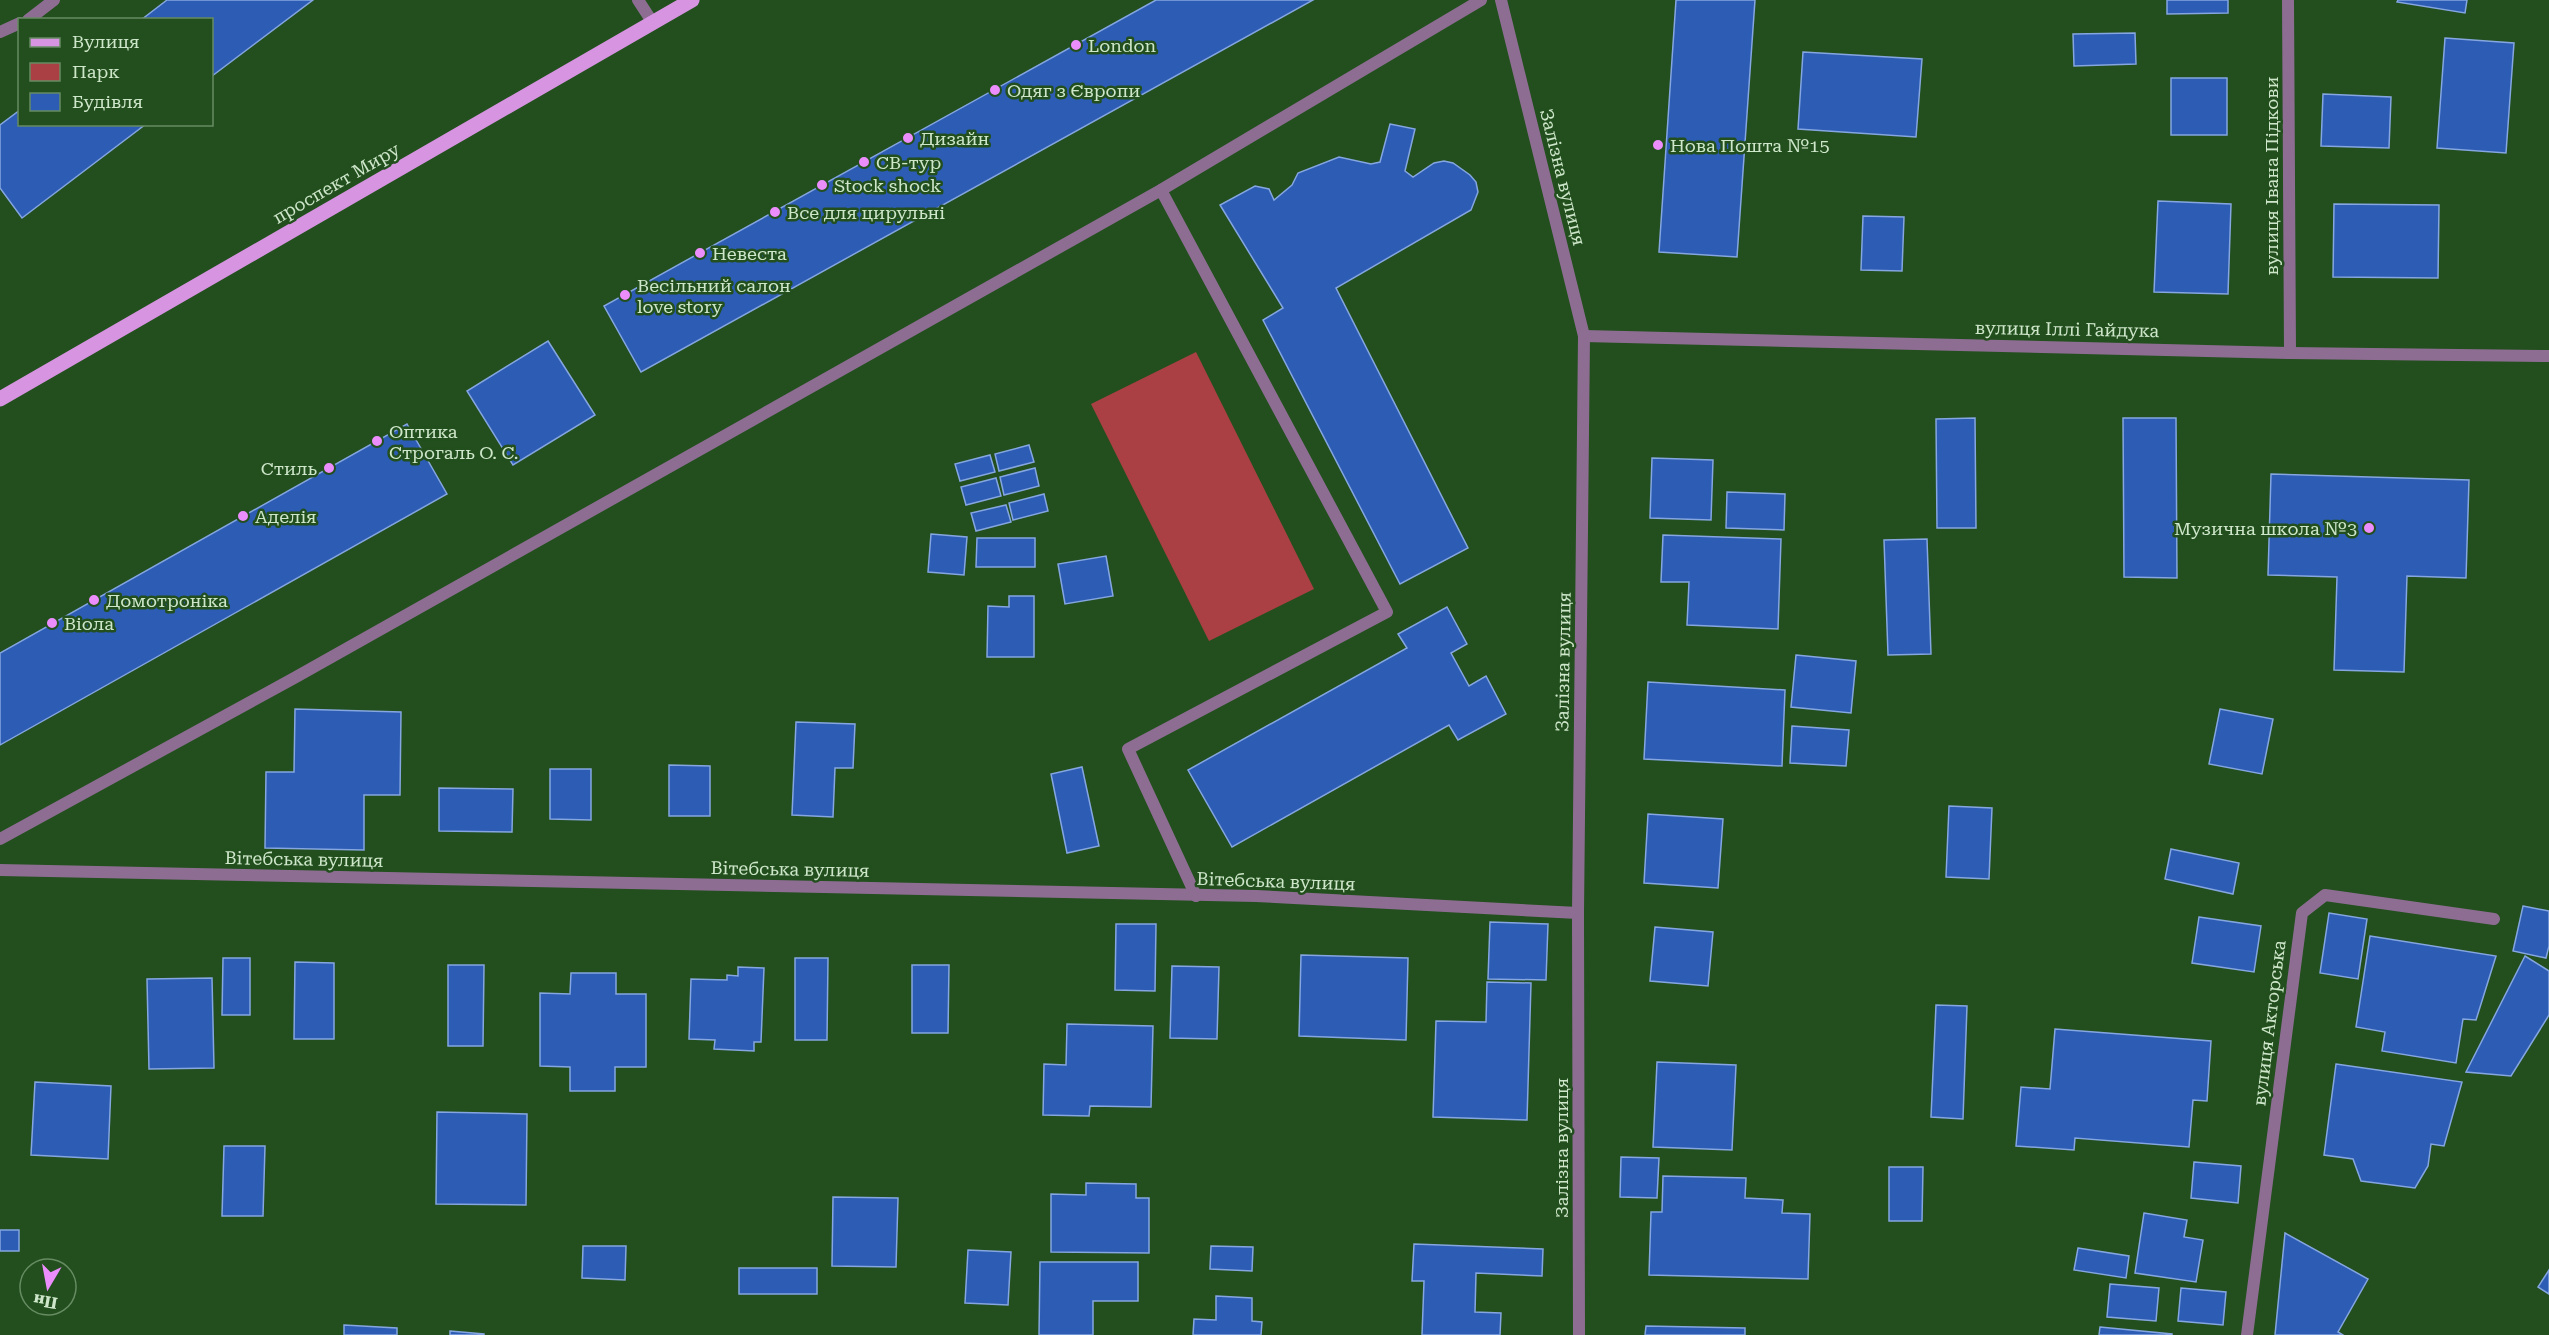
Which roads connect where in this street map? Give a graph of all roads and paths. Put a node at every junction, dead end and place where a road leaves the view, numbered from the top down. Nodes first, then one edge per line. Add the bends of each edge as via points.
1 (54, 0) edge
2 (638, 0) edge
3 (692, 0) edge
4 (1481, 0) edge
5 (1501, 0) edge
6 (2288, 0) edge
7 (31, 18) edge
8 (653, 23) junction
9 (18, 24) edge
10 (0, 32) edge
11 (1161, 190) junction
12 (1584, 336) junction
13 (2290, 352) junction
14 (2549, 356) edge
15 (0, 399) edge
16 (0, 838) edge
17 (0, 870) edge
18 (1196, 896) junction
19 (1578, 913) junction
20 (2494, 919) dead end
21 (1579, 1335) edge
22 (2247, 1335) edge

1 - 7 street
2 - 8 street
3 - 8 main road, проспект Миру
4 - 11 street
5 - 12 street, Залізна вулиця
6 - 13 street, вулиця Івана Підкови
8 - 15 main road, проспект Миру
9 - 10 street
11 - 16 street via 296,677
11 - 18 street via 1387,612 1128,749
12 - 13 street, вулиця Іллі Гайдука
12 - 19 street, Залізна вулиця
13 - 14 street, вулиця Іллі Гайдука
17 - 18 street, Вітебська вулиця
18 - 19 street, Вітебська вулиця
19 - 21 street, Залізна вулиця
20 - 22 street, вулиця Акторська via 2325,895 2302,913

